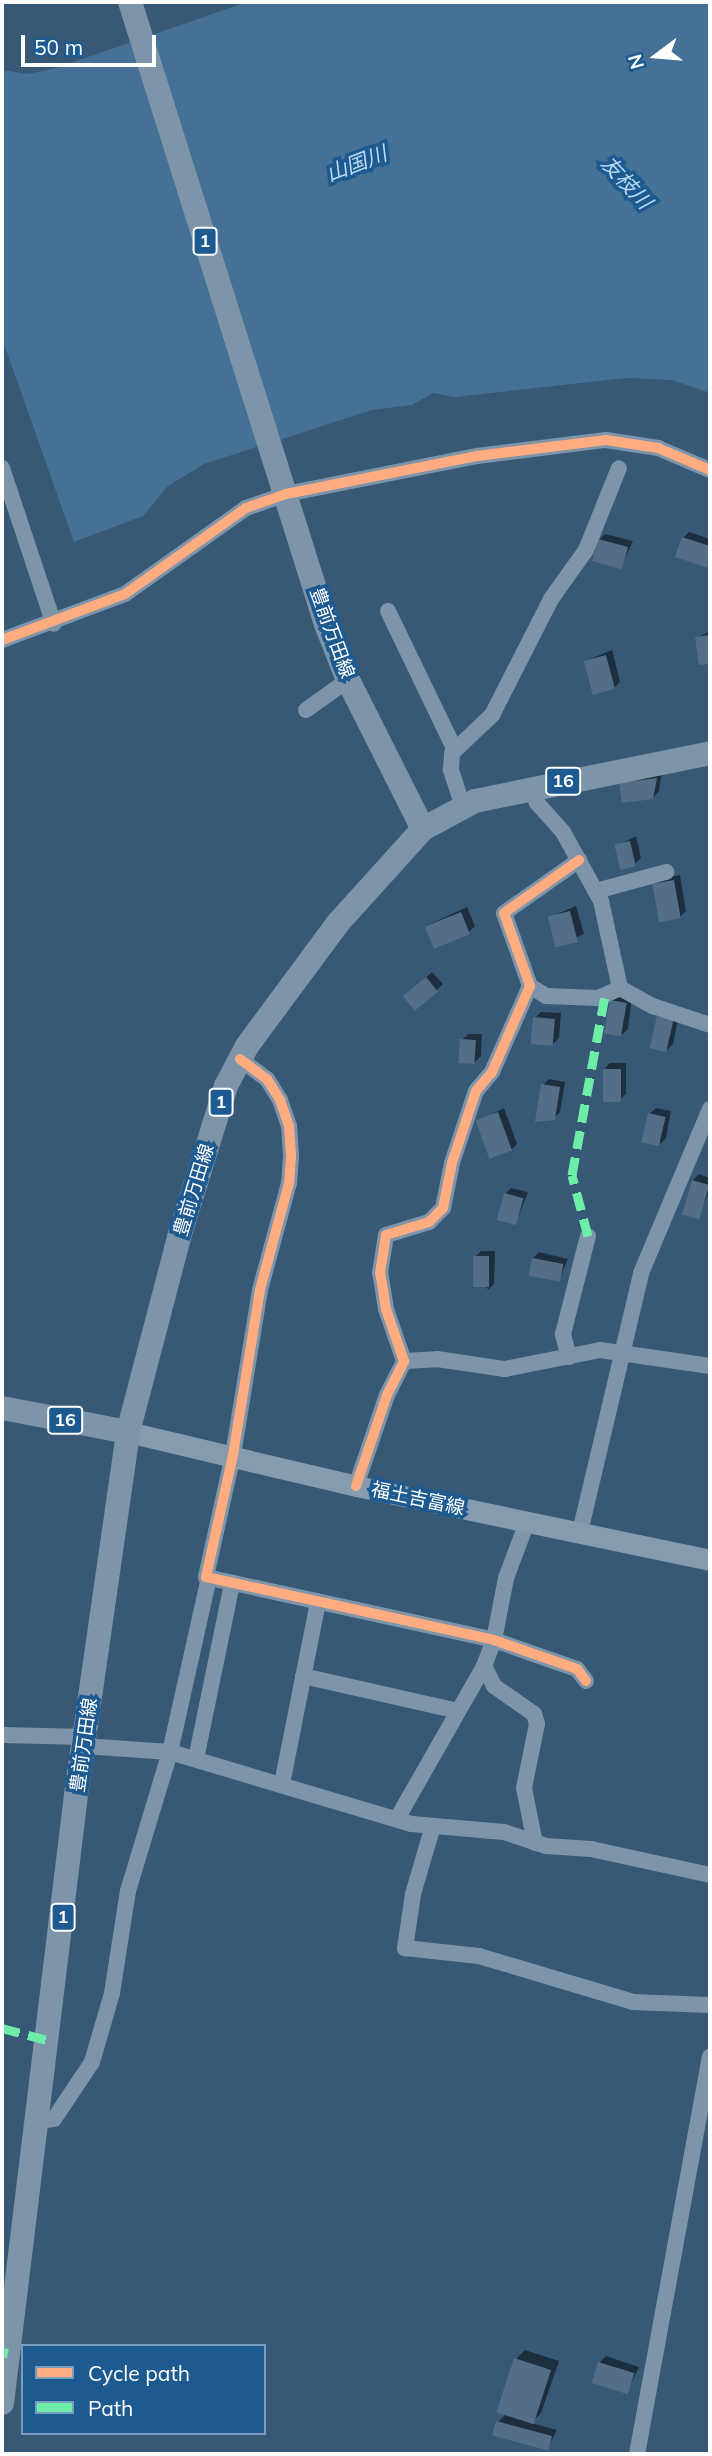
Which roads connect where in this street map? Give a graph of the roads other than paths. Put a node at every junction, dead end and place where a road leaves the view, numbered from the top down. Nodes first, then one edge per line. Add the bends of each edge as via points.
1 (130, 2) edge
2 (2, 468) edge
3 (620, 468) dead end
4 (710, 470) edge
5 (284, 487) junction
6 (388, 611) dead end
7 (54, 624) junction
8 (2, 640) edge
9 (348, 680) junction
10 (306, 710) dead end
11 (455, 750) junction
12 (710, 753) edge
13 (531, 789) junction
14 (463, 807) junction
15 (423, 830) junction
16 (579, 860) junction
17 (666, 872) dead end
18 (596, 891) junction
19 (530, 986) junction
20 (620, 988) junction
21 (710, 1025) edge
22 (240, 1059) junction
23 (710, 1110) edge
24 (588, 1236) dead end
25 (622, 1354) junction
26 (569, 1357) junction
27 (404, 1361) junction
28 (710, 1366) edge
29 (2, 1408) edge
30 (128, 1432) junction
31 (233, 1455) junction
32 (356, 1486) junction
33 (527, 1521) junction
34 (580, 1532) junction
35 (710, 1560) edge
36 (209, 1577) junction
37 (232, 1583) junction
38 (318, 1602) junction
39 (494, 1640) junction
40 (484, 1667) junction
41 (303, 1676) junction
42 (586, 1681) dead end
43 (458, 1712) junction
44 (2, 1735) edge
45 (84, 1742) junction
46 (170, 1752) junction
47 (196, 1759) junction
48 (282, 1784) junction
49 (398, 1817) junction
50 (433, 1826) junction
51 (535, 1843) junction
52 (710, 1875) edge
53 (710, 2005) edge
54 (710, 2057) edge
55 (39, 2121) junction
56 (2, 2403) edge
57 (637, 2454) edge

1 - 5 main road, 豊前万田線 / 1
2 - 7 street
3 - 11 street via 586,550 551,599 492,715
4 - 5 street via 658,448 606,440
5 - 7 street via 246,508 125,594
5 - 9 main road, 豊前万田線 / 1
6 - 11 street
7 - 8 street
9 - 10 street
9 - 15 main road, 豊前万田線 / 1
11 - 14 street via 451,769
12 - 13 main road, 16
13 - 14 main road, 16
13 - 16 street
14 - 15 main road, 16
15 - 22 main road, 豊前万田線 / 1 via 338,923
16 - 18 street
16 - 19 street via 504,913
17 - 18 street
18 - 20 street
19 - 20 street via 546,996 598,998
19 - 27 street via 492,1072 477,1091 452,1163 443,1208 429,1222 386,1235 380,1273 386,1309
20 - 21 street via 653,1006
22 - 30 main road, 豊前万田線 / 1 via 226,1086 178,1237
22 - 31 street via 267,1079 280,1100 289,1126 291,1156 289,1183 260,1290
23 - 25 street via 642,1273
24 - 26 street via 563,1334
25 - 26 street via 600,1350
25 - 28 street
25 - 34 street
26 - 27 street via 505,1369 437,1359
27 - 32 street via 387,1395
29 - 30 main road, 16
30 - 31 main road, 福土吉富線
30 - 45 main road, 豊前万田線 / 1
31 - 32 main road, 福土吉富線
31 - 36 street
32 - 33 main road, 福土吉富線
33 - 34 main road, 福土吉富線
33 - 39 street via 506,1578
34 - 35 main road, 福土吉富線
36 - 37 street
36 - 46 street
37 - 38 street
37 - 47 street
38 - 39 street
38 - 41 street
39 - 40 street
39 - 42 street via 577,1668
40 - 43 street
40 - 51 street via 494,1686 534,1714 537,1724 524,1788
41 - 43 street
41 - 48 street
43 - 49 street
44 - 45 street
45 - 46 street
45 - 55 main road, 豊前万田線 / 1
46 - 47 street
46 - 55 street via 128,1891 112,1993 93,2062 54,2119
47 - 48 street
48 - 49 street
49 - 50 street via 412,1825
50 - 51 street via 504,1832
50 - 53 street via 412,1894 405,1948 479,1956 633,2002
51 - 52 street
54 - 57 street
55 - 56 main road, 豊前万田線 / 1

